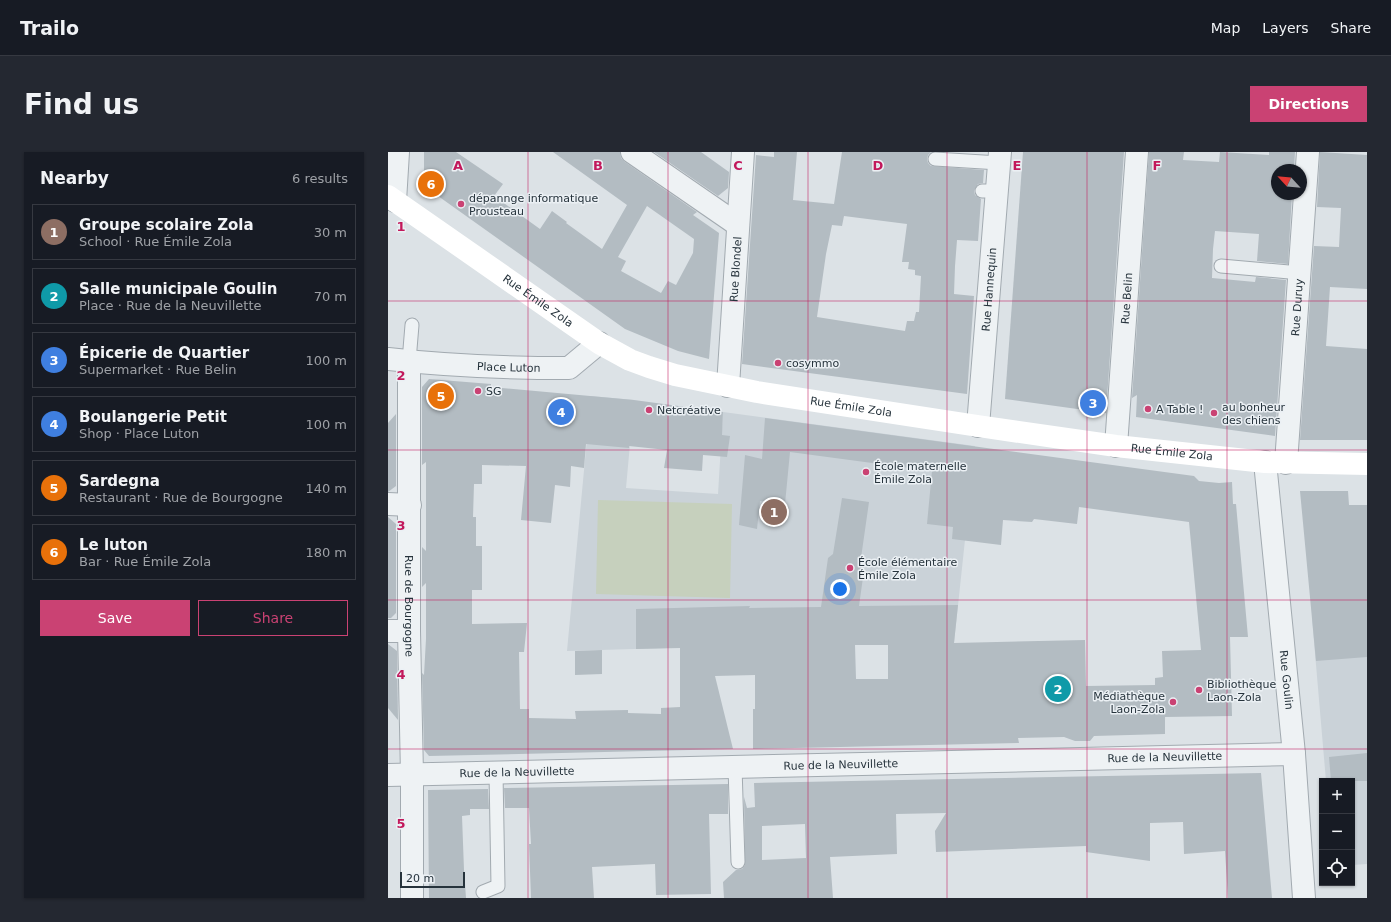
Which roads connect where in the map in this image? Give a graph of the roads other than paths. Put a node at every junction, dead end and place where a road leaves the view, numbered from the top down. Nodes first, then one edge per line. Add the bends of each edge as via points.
1 (398, 152) edge
2 (632, 152) edge
3 (743, 152) edge
4 (1137, 152) edge
5 (1308, 152) edge
6 (1000, 158) edge
7 (935, 159) dead end
8 (392, 198) edge
9 (738, 225) junction
10 (1221, 266) dead end
11 (1300, 273) junction
12 (412, 325) dead end
13 (599, 343) junction
14 (388, 359) edge
15 (409, 361) junction
16 (728, 386) junction
17 (978, 426) junction
18 (1116, 446) junction
19 (1276, 462) junction
20 (1367, 464) edge
21 (388, 504) edge
22 (410, 505) junction
23 (398, 631) edge
24 (1294, 754) junction
25 (735, 767) junction
26 (496, 773) junction
27 (388, 775) edge
28 (412, 775) junction
29 (738, 862) dead end
30 (483, 892) dead end
31 (412, 898) edge
32 (1304, 898) edge

1 - 8 street
2 - 9 street
3 - 9 street, Rue Blondel
4 - 18 street, Rue Belin
5 - 11 street, Rue Duruy
6 - 7 lane
6 - 17 street, Rue Hannequin via 990,191
8 - 13 main road, Rue Émile Zola
9 - 16 street, Rue Blondel
10 - 11 lane
11 - 19 street, Rue Duruy
12 - 15 lane
13 - 15 street, Place Luton via 569,368
13 - 16 main road, Rue Émile Zola via 649,367
14 - 15 street, Place Luton
15 - 22 street, Rue de Bourgogne
16 - 17 main road, Rue Émile Zola
17 - 18 main road, Rue Émile Zola
18 - 19 main road, Rue Émile Zola
19 - 20 main road, Rue Émile Zola
19 - 24 street, Rue Goulin
21 - 22 street
22 - 23 street, Rue de Bourgogne
23 - 28 street, Rue de Bourgogne
24 - 25 street, Rue de la Neuvillette
24 - 32 street, Rue Goulin
25 - 26 street, Rue de la Neuvillette
25 - 29 lane
26 - 28 street, Rue de la Neuvillette
26 - 30 lane via 498,886
27 - 28 street, Rue de la Neuvillette
28 - 31 street, Rue de Bourgogne

